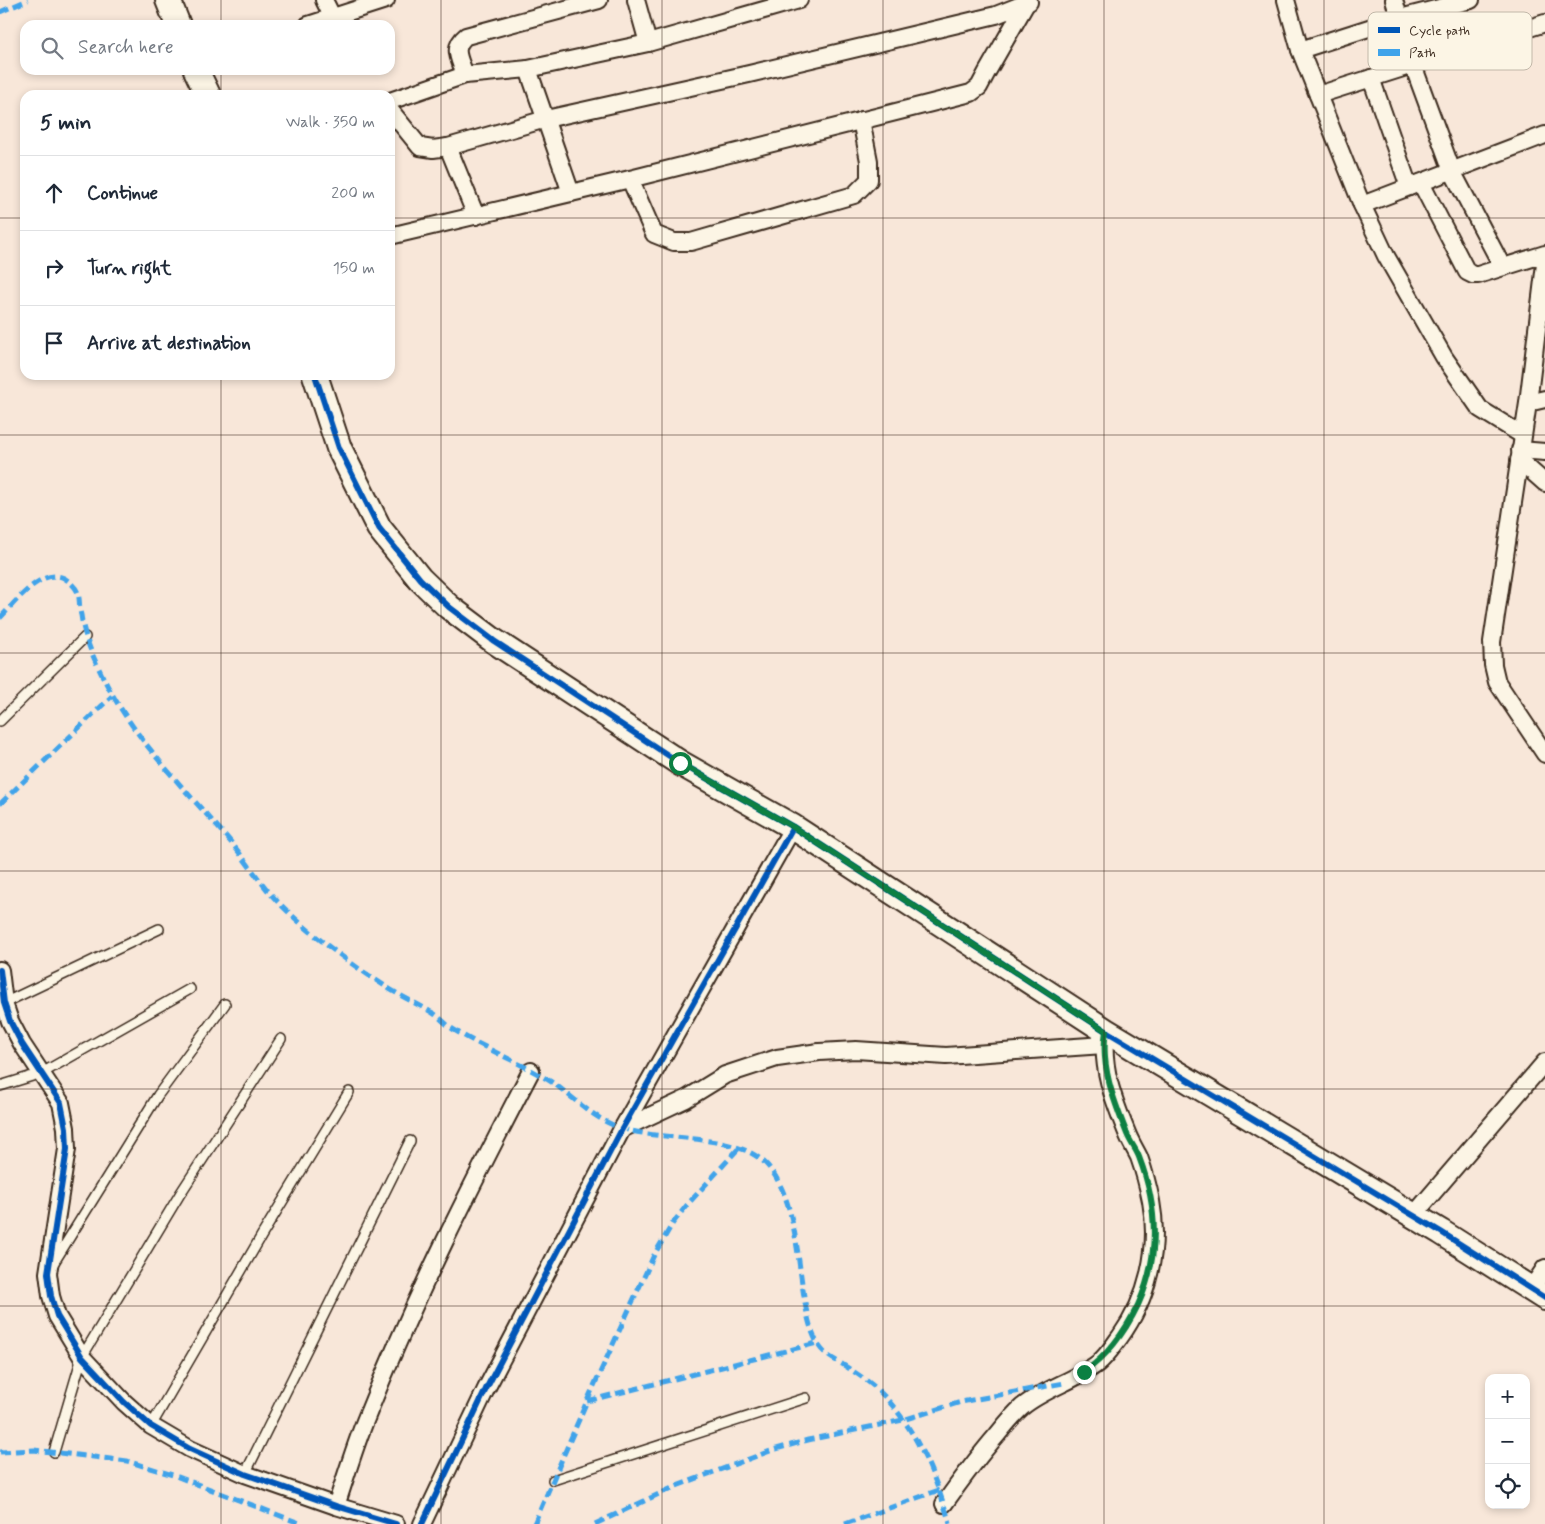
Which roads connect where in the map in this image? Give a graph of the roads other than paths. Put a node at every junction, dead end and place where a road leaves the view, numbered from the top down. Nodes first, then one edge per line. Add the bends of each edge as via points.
1 (168, 0) edge
2 (324, 0) edge
3 (386, 0) edge
4 (599, 0) edge
5 (636, 0) edge
6 (799, 0) edge
7 (1286, 0) edge
8 (1394, 0) edge
9 (1471, 0) edge
10 (1030, 1) edge
11 (581, 2) edge
12 (1398, 12) edge
13 (1424, 12) edge
14 (333, 18) junction
15 (176, 20) edge
16 (326, 20) edge
17 (1545, 23) edge
18 (1532, 27) edge
19 (1368, 28) edge
20 (648, 43) junction
21 (1300, 50) junction
22 (528, 70) junction
23 (1397, 70) edge
24 (1415, 70) edge
25 (198, 75) edge
26 (465, 75) junction
27 (1371, 78) junction
28 (206, 90) edge
29 (1318, 95) junction
30 (395, 98) edge
31 (395, 116) edge
32 (546, 119) junction
33 (861, 120) junction
34 (1545, 135) edge
35 (448, 147) junction
36 (1452, 171) junction
37 (630, 180) junction
38 (1415, 185) junction
39 (571, 193) junction
40 (1362, 205) junction
41 (476, 216) junction
42 (395, 235) edge
43 (1545, 254) edge
44 (1545, 264) edge
45 (1502, 266) junction
46 (1540, 342) edge
47 (317, 380) edge
48 (1545, 399) edge
49 (1528, 403) junction
50 (1521, 448) junction
51 (1545, 452) edge
52 (1545, 483) edge
53 (85, 637) dead end
54 (0, 721) edge
55 (1545, 754) edge
56 (793, 827) junction
57 (159, 929) dead end
58 (0, 970) edge
59 (190, 989) dead end
60 (4, 1003) junction
61 (225, 1004) dead end
62 (281, 1038) dead end
63 (1105, 1038) junction
64 (1545, 1062) edge
65 (531, 1071) dead end
66 (42, 1073) junction
67 (0, 1086) edge
68 (349, 1092) dead end
69 (622, 1128) junction
70 (410, 1141) dead end
71 (1413, 1216) junction
72 (1545, 1268) edge
73 (48, 1273) junction
74 (1538, 1293) edge
75 (82, 1358) junction
76 (806, 1398) dead end
77 (151, 1426) junction
78 (54, 1452) dead end
79 (245, 1474) junction
80 (553, 1480) dead end
81 (944, 1504) dead end
82 (336, 1506) junction
83 (396, 1524) edge
84 (422, 1524) edge

1 - 15 street
2 - 14 street
3 - 14 street
4 - 11 street
5 - 20 street
6 - 20 street
7 - 21 street
8 - 12 street
9 - 13 street
10 - 32 street via 996,15
10 - 33 street via 980,87 971,93
11 - 26 street via 466,36 457,49
14 - 16 street
17 - 18 street
19 - 21 street
20 - 22 street
21 - 29 street
22 - 26 street
22 - 32 street
23 - 27 street
24 - 36 street
25 - 28 street
26 - 30 street
27 - 29 street
27 - 38 street
29 - 40 street
31 - 35 street via 420,147
32 - 35 street
32 - 39 street
33 - 37 street
33 - 37 street via 870,161 869,180 854,195 691,242 674,242 654,234
34 - 36 street
35 - 41 street
36 - 38 street
36 - 45 street
37 - 39 street
38 - 40 street
38 - 45 street via 1467,272 1478,275
39 - 41 street
40 - 50 street via 1444,357 1480,409
41 - 42 street
43 - 45 street
44 - 46 street
46 - 49 street
47 - 56 street via 339,448 379,528 420,579 449,607 494,641 680,763
48 - 49 street
49 - 50 street
50 - 51 street
50 - 52 street
50 - 55 street via 1492,642 1492,666 1497,682
53 - 54 lane
56 - 63 street
56 - 69 street
57 - 60 lane
58 - 60 street
59 - 66 lane
60 - 66 street via 22,1044
61 - 73 lane via 158,1095
62 - 75 lane via 180,1194
63 - 69 street via 946,1056 856,1050 778,1058 725,1075 686,1099
63 - 71 street
63 - 81 street via 1108,1083 1139,1157 1151,1201 1155,1230 1153,1258 1144,1290 1128,1324 1099,1363 1023,1406 981,1453
64 - 71 street
65 - 82 street via 422,1289 366,1417
66 - 67 lane
66 - 73 street via 60,1103 67,1149
68 - 77 lane
69 - 84 street via 486,1389
70 - 79 lane
71 - 74 street
72 - 74 street
73 - 75 street via 57,1316
75 - 77 street
75 - 78 lane
76 - 80 lane
77 - 79 street via 190,1449
79 - 82 street
82 - 83 street

